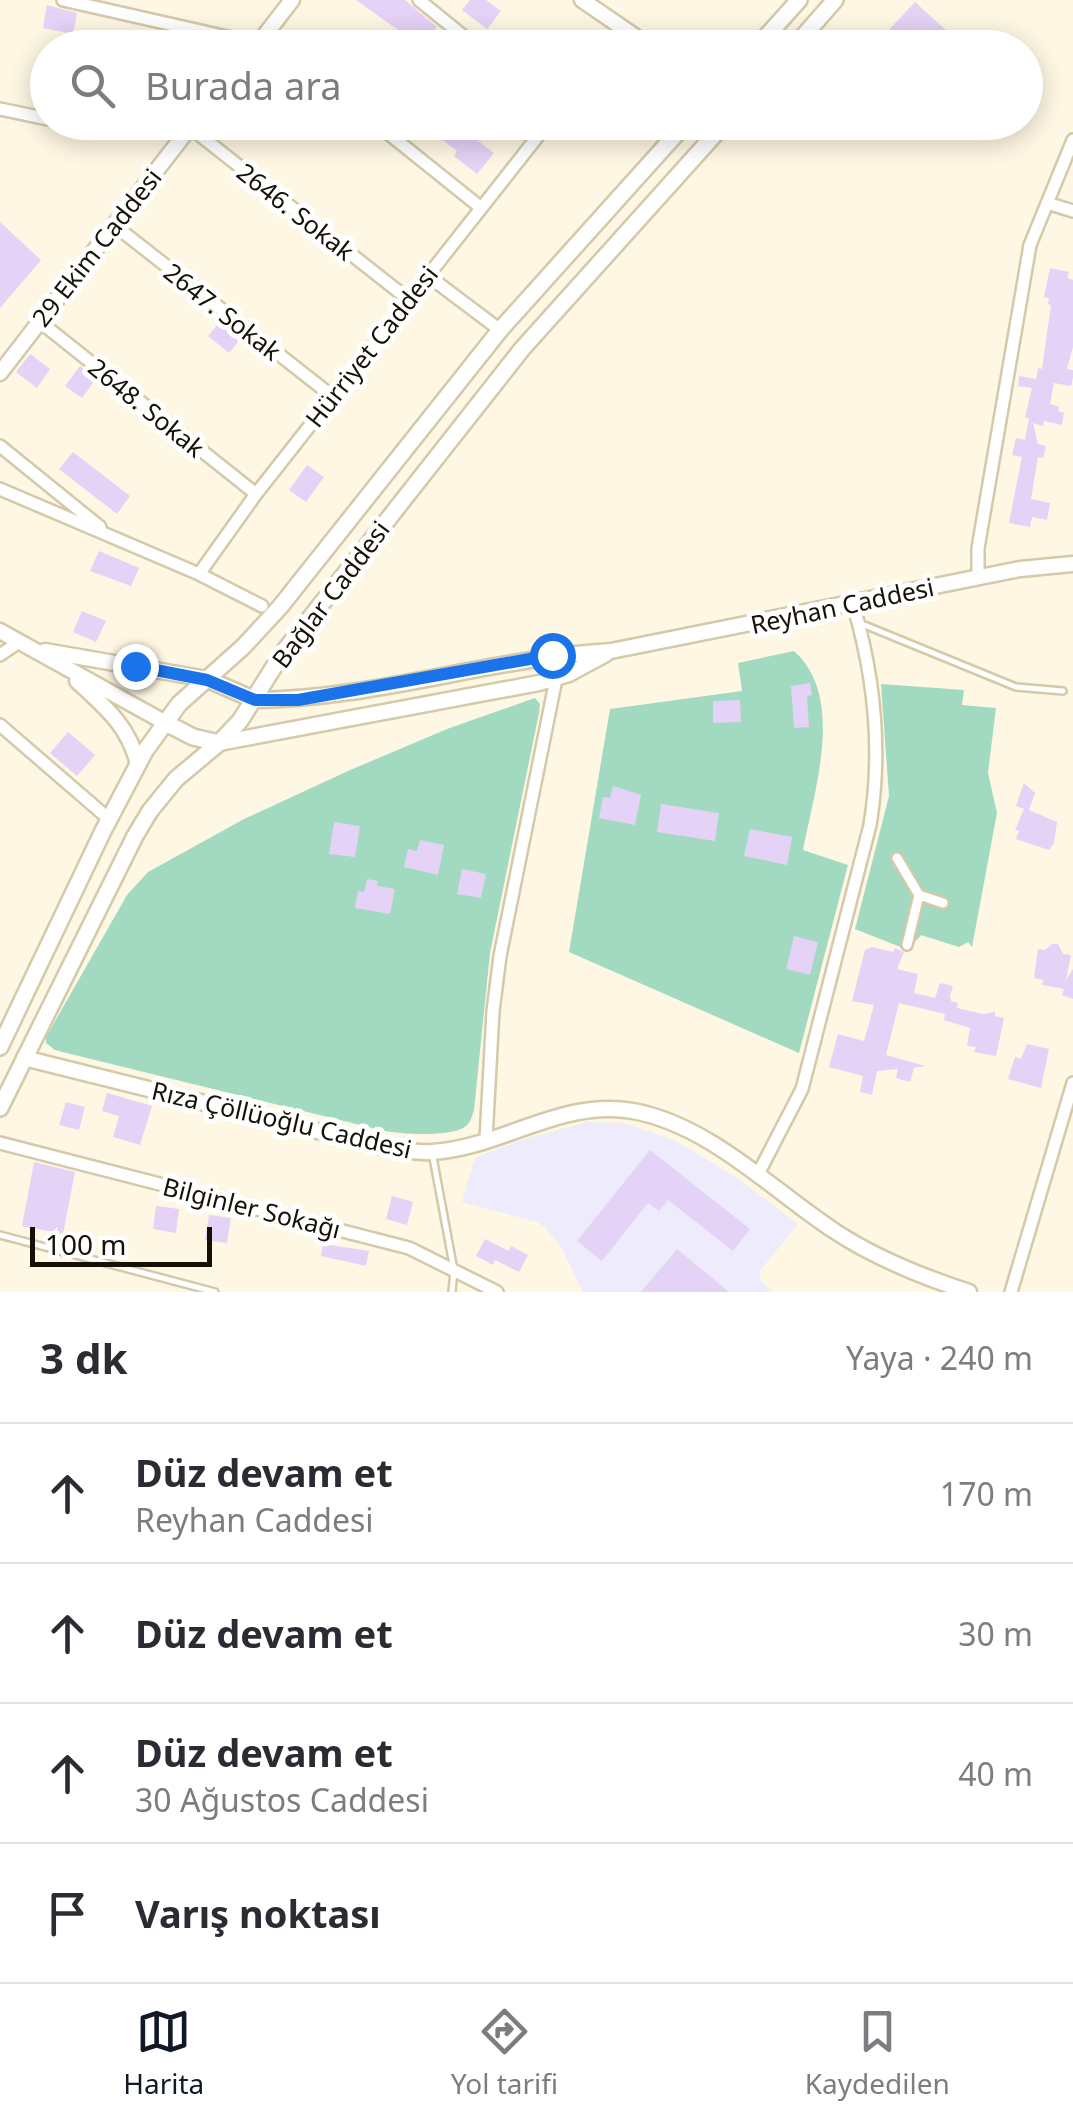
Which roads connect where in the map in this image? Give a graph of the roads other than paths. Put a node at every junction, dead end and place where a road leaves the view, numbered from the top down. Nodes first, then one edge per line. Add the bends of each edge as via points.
1 (63, 0) edge
2 (292, 0) edge
3 (418, 0) edge
4 (582, 0) edge
5 (799, 0) edge
6 (835, 0) edge
7 (624, 29) edge
8 (203, 30) edge
9 (268, 30) edge
10 (456, 30) edge
11 (772, 30) edge
12 (809, 30) edge
13 (0, 109) edge
14 (30, 115) edge
15 (177, 140) edge
16 (209, 140) edge
17 (396, 140) edge
18 (535, 140) edge
19 (671, 140) edge
20 (710, 140) edge
21 (1073, 140) edge
22 (1047, 203) junction
23 (480, 208) junction
24 (1073, 212) edge
25 (114, 226) junction
26 (428, 275) junction
27 (408, 299) junction
28 (39, 320) junction
29 (500, 330) junction
30 (0, 374) edge
31 (332, 396) junction
32 (0, 446) edge
33 (0, 489) edge
34 (256, 494) junction
35 (111, 536) junction
36 (1073, 564) edge
37 (199, 574) junction
38 (978, 577) junction
39 (853, 604) junction
40 (262, 606) dead end
41 (859, 623) junction
42 (0, 631) edge
43 (24, 645) junction
44 (611, 651) junction
45 (0, 655) edge
46 (62, 666) junction
47 (207, 680) junction
48 (556, 680) junction
49 (1064, 690) dead end
50 (255, 700) junction
51 (164, 722) junction
52 (0, 724) edge
53 (219, 743) junction
54 (138, 764) junction
55 (109, 819) junction
56 (896, 858) dead end
57 (920, 895) junction
58 (943, 903) dead end
59 (907, 945) dead end
60 (0, 1047) edge
61 (24, 1058) junction
62 (1073, 1083) edge
63 (0, 1108) edge
64 (486, 1139) junction
65 (0, 1143) edge
66 (432, 1152) junction
67 (757, 1176) junction
68 (0, 1234) edge
69 (454, 1270) junction
70 (216, 1292) edge
71 (452, 1292) edge
72 (497, 1292) edge
73 (969, 1292) edge
74 (1010, 1292) edge

1 - 8 street
2 - 9 street
3 - 10 street
4 - 7 street
5 - 11 main road
6 - 12 main road
13 - 14 street
15 - 25 street, 29 Ekim Caddesi
16 - 27 street, 2646. Sokak
17 - 23 street
18 - 23 street, Hürriyet Caddesi
19 - 29 main road, Bağlar Caddesi
20 - 50 main road, Bağlar Caddesi via 522,349 282,654
21 - 22 street
22 - 24 street
22 - 38 street via 1030,244
23 - 26 street, Hürriyet Caddesi
25 - 28 street, 29 Ekim Caddesi
25 - 31 street, 2647. Sokak
26 - 27 street, Hürriyet Caddesi
26 - 29 street
27 - 31 street, Hürriyet Caddesi
28 - 30 street, 29 Ekim Caddesi
28 - 34 street, 2648. Sokak
29 - 47 main road, Bağlar Caddesi via 280,606
31 - 34 street, Hürriyet Caddesi
32 - 35 street
33 - 35 street
34 - 37 street, Hürriyet Caddesi
35 - 37 street
36 - 38 street, Reyhan Caddesi
37 - 40 street
38 - 39 street, Reyhan Caddesi
39 - 41 street
39 - 44 street, Reyhan Caddesi
41 - 49 lane via 1016,688
41 - 67 street via 876,732 870,825 802,1090
42 - 43 street
43 - 45 street
43 - 46 street
43 - 47 street
44 - 48 street, Reyhan Caddesi
44 - 50 street, Reyhan Caddesi via 552,655 317,698
46 - 51 street
46 - 54 street via 124,728
47 - 50 main road
47 - 51 main road, Bağlar Caddesi
48 - 53 street, Reyhan Caddesi
48 - 64 street via 500,956
50 - 53 main road, Bağlar Caddesi
51 - 53 main road
51 - 54 main road, Bağlar Caddesi
52 - 55 street
53 - 61 main road, Bağlar Caddesi via 150,811
54 - 55 main road, Bağlar Caddesi
55 - 60 main road, Bağlar Caddesi
56 - 57 street
57 - 58 street
57 - 59 street
61 - 63 main road, Bağlar Caddesi
61 - 66 street, Rıza Çöllüoğlu Caddesi via 386,1148
62 - 74 street
64 - 66 street, Rıza Çöllüoğlu Caddesi
64 - 67 street, Rıza Çöllüoğlu Caddesi via 564,1114 632,1111 688,1132
65 - 69 street, Bilginler Sokağı via 378,1239
66 - 69 lane
67 - 73 street, Rıza Çöllüoğlu Caddesi via 870,1252
68 - 70 lane
69 - 71 lane
69 - 72 street, Bilginler Sokağı

